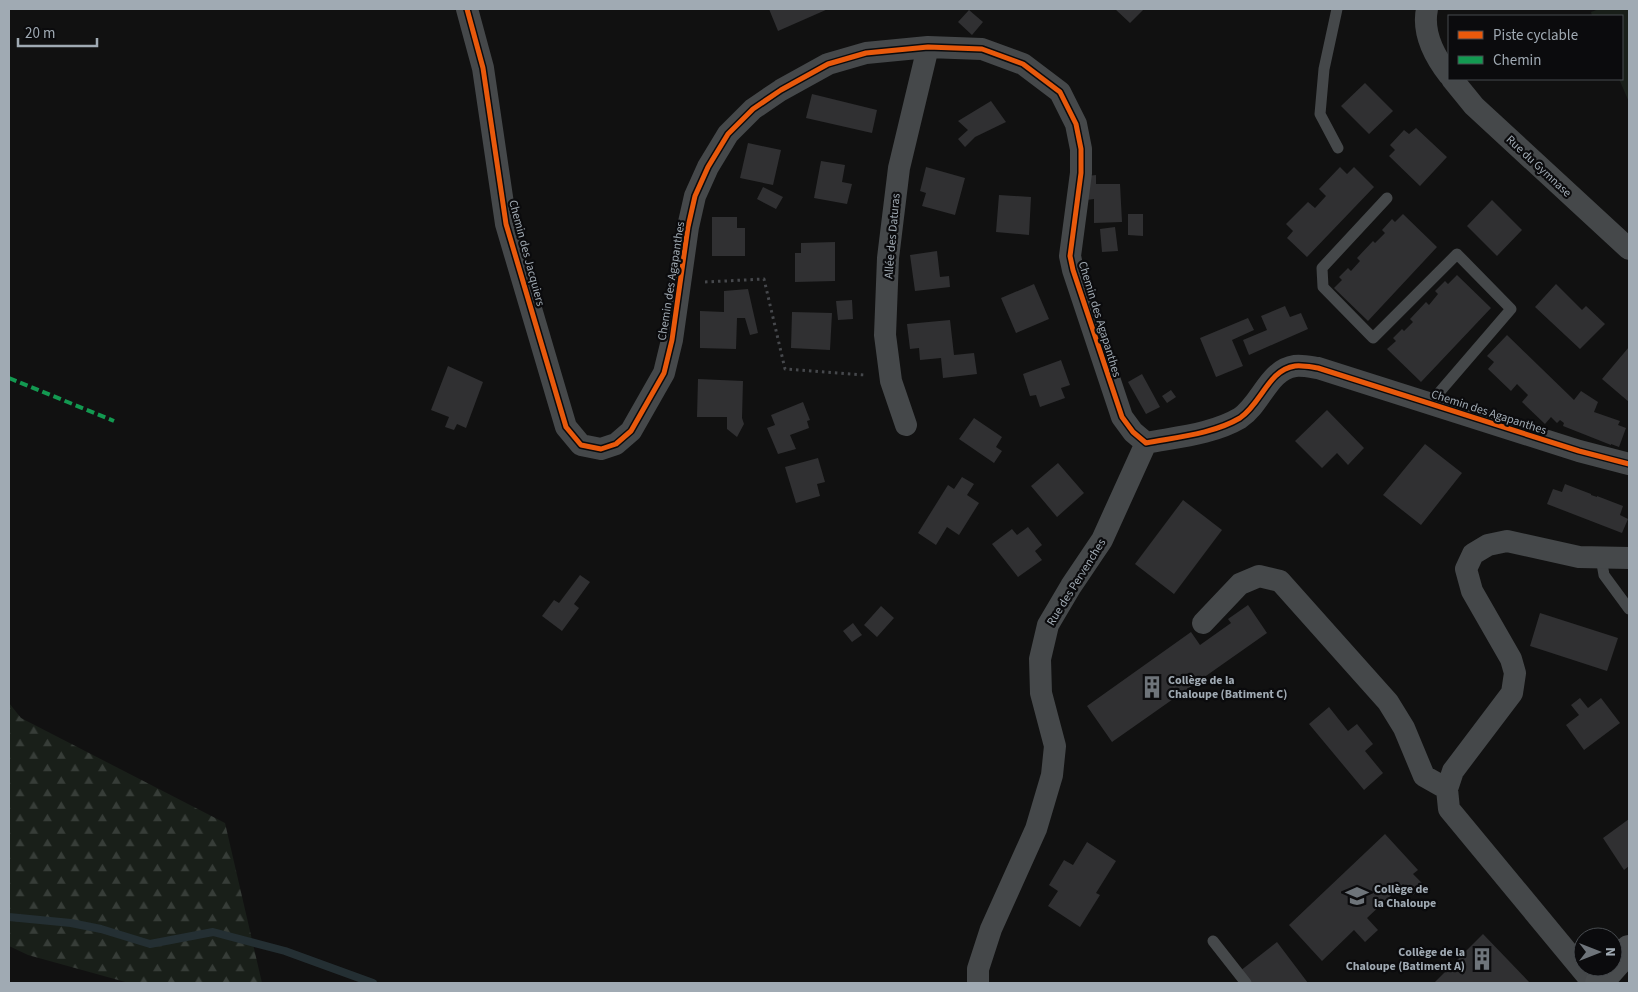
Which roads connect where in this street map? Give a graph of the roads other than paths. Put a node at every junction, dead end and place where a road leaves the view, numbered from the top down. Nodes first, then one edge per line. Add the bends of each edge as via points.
1 (467, 9) edge
2 (1337, 9) edge
3 (1427, 9) edge
4 (928, 47) junction
5 (1448, 74) edge
6 (1453, 80) edge
7 (1338, 148) dead end
8 (1387, 198) dead end
9 (1629, 249) edge
10 (1433, 405) junction
11 (906, 425) dead end
12 (1146, 443) junction
13 (601, 449) joint
14 (1629, 464) edge
15 (1601, 558) junction
16 (1629, 558) edge
17 (1629, 609) edge
18 (1203, 623) dead end
19 (1447, 789) junction
20 (1213, 941) dead end
21 (1626, 959) edge
22 (978, 983) edge
23 (1246, 983) edge
24 (1593, 983) edge
25 (1599, 983) edge

1 - 13 street, Chemin des Jacquiers via 482,68 506,224 566,427 581,445
2 - 7 lane via 1324,69 1320,114
3 - 5 street via 1429,43
4 - 11 street, Allée des Daturas via 899,168 888,258 885,335 891,380
4 - 12 street, Chemin des Agapanthes via 982,49 1022,64 1060,92 1076,124 1081,149 1070,256 1073,270 1122,418
4 - 13 street, Chemin des Agapanthes via 866,53 828,64 753,109 728,134 695,196 664,373 631,431 616,444
6 - 9 street, Rue du Gymnase via 1474,106
8 - 10 lane via 1322,268 1323,287 1373,338 1457,254 1512,309 1437,395
10 - 12 street, Chemin des Agapanthes via 1318,368 1296,366 1280,370 1254,407 1239,418 1200,432
10 - 14 street, Chemin des Agapanthes
12 - 22 street, Rue des Pervenches via 1102,540 1048,624 1040,659 1041,693 1055,746 1052,775 1036,830 991,929 978,969
15 - 16 street
15 - 17 lane via 1604,575
15 - 19 street via 1579,557 1507,541 1488,545 1473,554 1466,569 1472,591 1511,659 1515,673 1512,693 1453,771
18 - 19 street via 1240,584 1259,576 1280,582 1388,702 1404,728 1424,776
19 - 24 street via 1449,809
20 - 23 lane
21 - 25 main road

